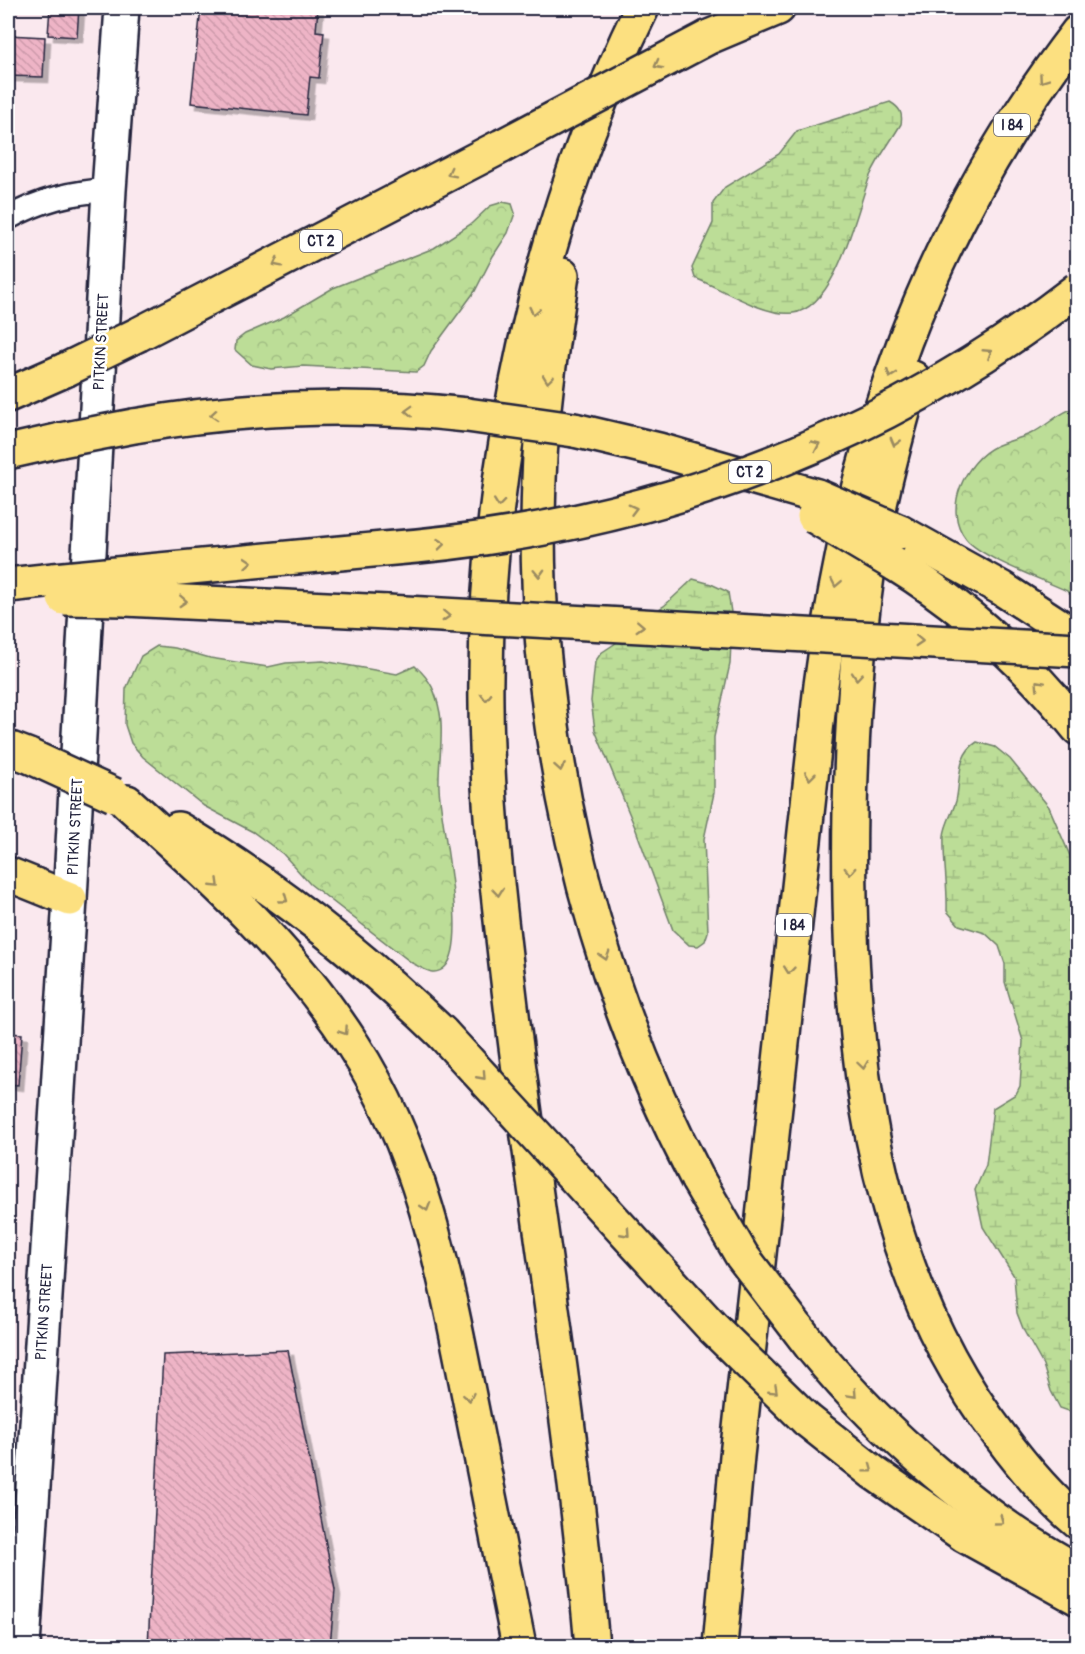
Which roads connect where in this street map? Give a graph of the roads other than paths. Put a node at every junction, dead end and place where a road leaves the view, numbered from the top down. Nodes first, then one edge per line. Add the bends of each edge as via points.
1 (122, 8) edge
2 (642, 8) edge
3 (756, 8) edge
4 (778, 8) edge
5 (1077, 32) edge
6 (709, 37) junction
7 (582, 155) junction
8 (109, 190) junction
9 (8, 218) edge
10 (955, 224) junction
11 (1077, 289) edge
12 (8, 395) edge
13 (8, 452) edge
14 (897, 548) junction
15 (8, 585) edge
16 (126, 586) junction
17 (53, 589) junction
18 (8, 598) edge
19 (1077, 638) edge
20 (1077, 650) edge
21 (1077, 728) edge
22 (18, 752) edge
23 (121, 799) junction
24 (8, 874) edge
25 (70, 899) junction
26 (1076, 1520) edge
27 (1059, 1571) edge
28 (1077, 1598) edge
29 (23, 1647) edge
30 (519, 1647) edge
31 (592, 1647) edge
32 (720, 1647) edge

1 - 8 main road, PITKIN STREET
2 - 7 highway
3 - 6 highway, CT 2
4 - 6 highway
5 -> 10 highway, I 84 via 1008,132
6 -> 12 highway, CT 2, bridge via 139,334
7 -> 27 highway, bridge via 555,321 540,458 538,558 547,680 567,807 603,950 651,1080 698,1180 742,1256 852,1394 897,1438
7 -> 31 highway via 538,295 513,406 492,565 486,702 500,913 574,1469
8 - 9 street via 62,195 33,204
8 - 25 main road, PITKIN STREET
10 -> 26 highway via 891,458 868,574 851,772 854,992 884,1185 920,1301 980,1409 1033,1478
10 -> 32 highway, I 84 via 892,369 861,470 835,589 780,1052
16 -> 11 highway, CT 2, bridge via 383,549 485,539 564,526 652,504 747,474 838,435 917,395 1008,340
14 -> 13 highway, bridge via 815,506 734,472 652,447 573,430 467,415 384,410 207,415
14 - 19 highway via 1001,588
21 -> 14 highway via 1002,646 946,598
15 - 17 highway
16 - 17 highway, bridge
16 -> 20 highway, bridge via 387,612
17 - 18 highway
22 - 23 highway, bridge
23 -> 27 highway, bridge via 211,848 367,964 442,1033 712,1327 807,1420 913,1501 980,1545
23 -> 30 highway via 215,883 298,968 354,1047 395,1121 418,1180 444,1275
24 - 25 highway
25 - 29 main road, PITKIN STREET
27 - 28 highway

